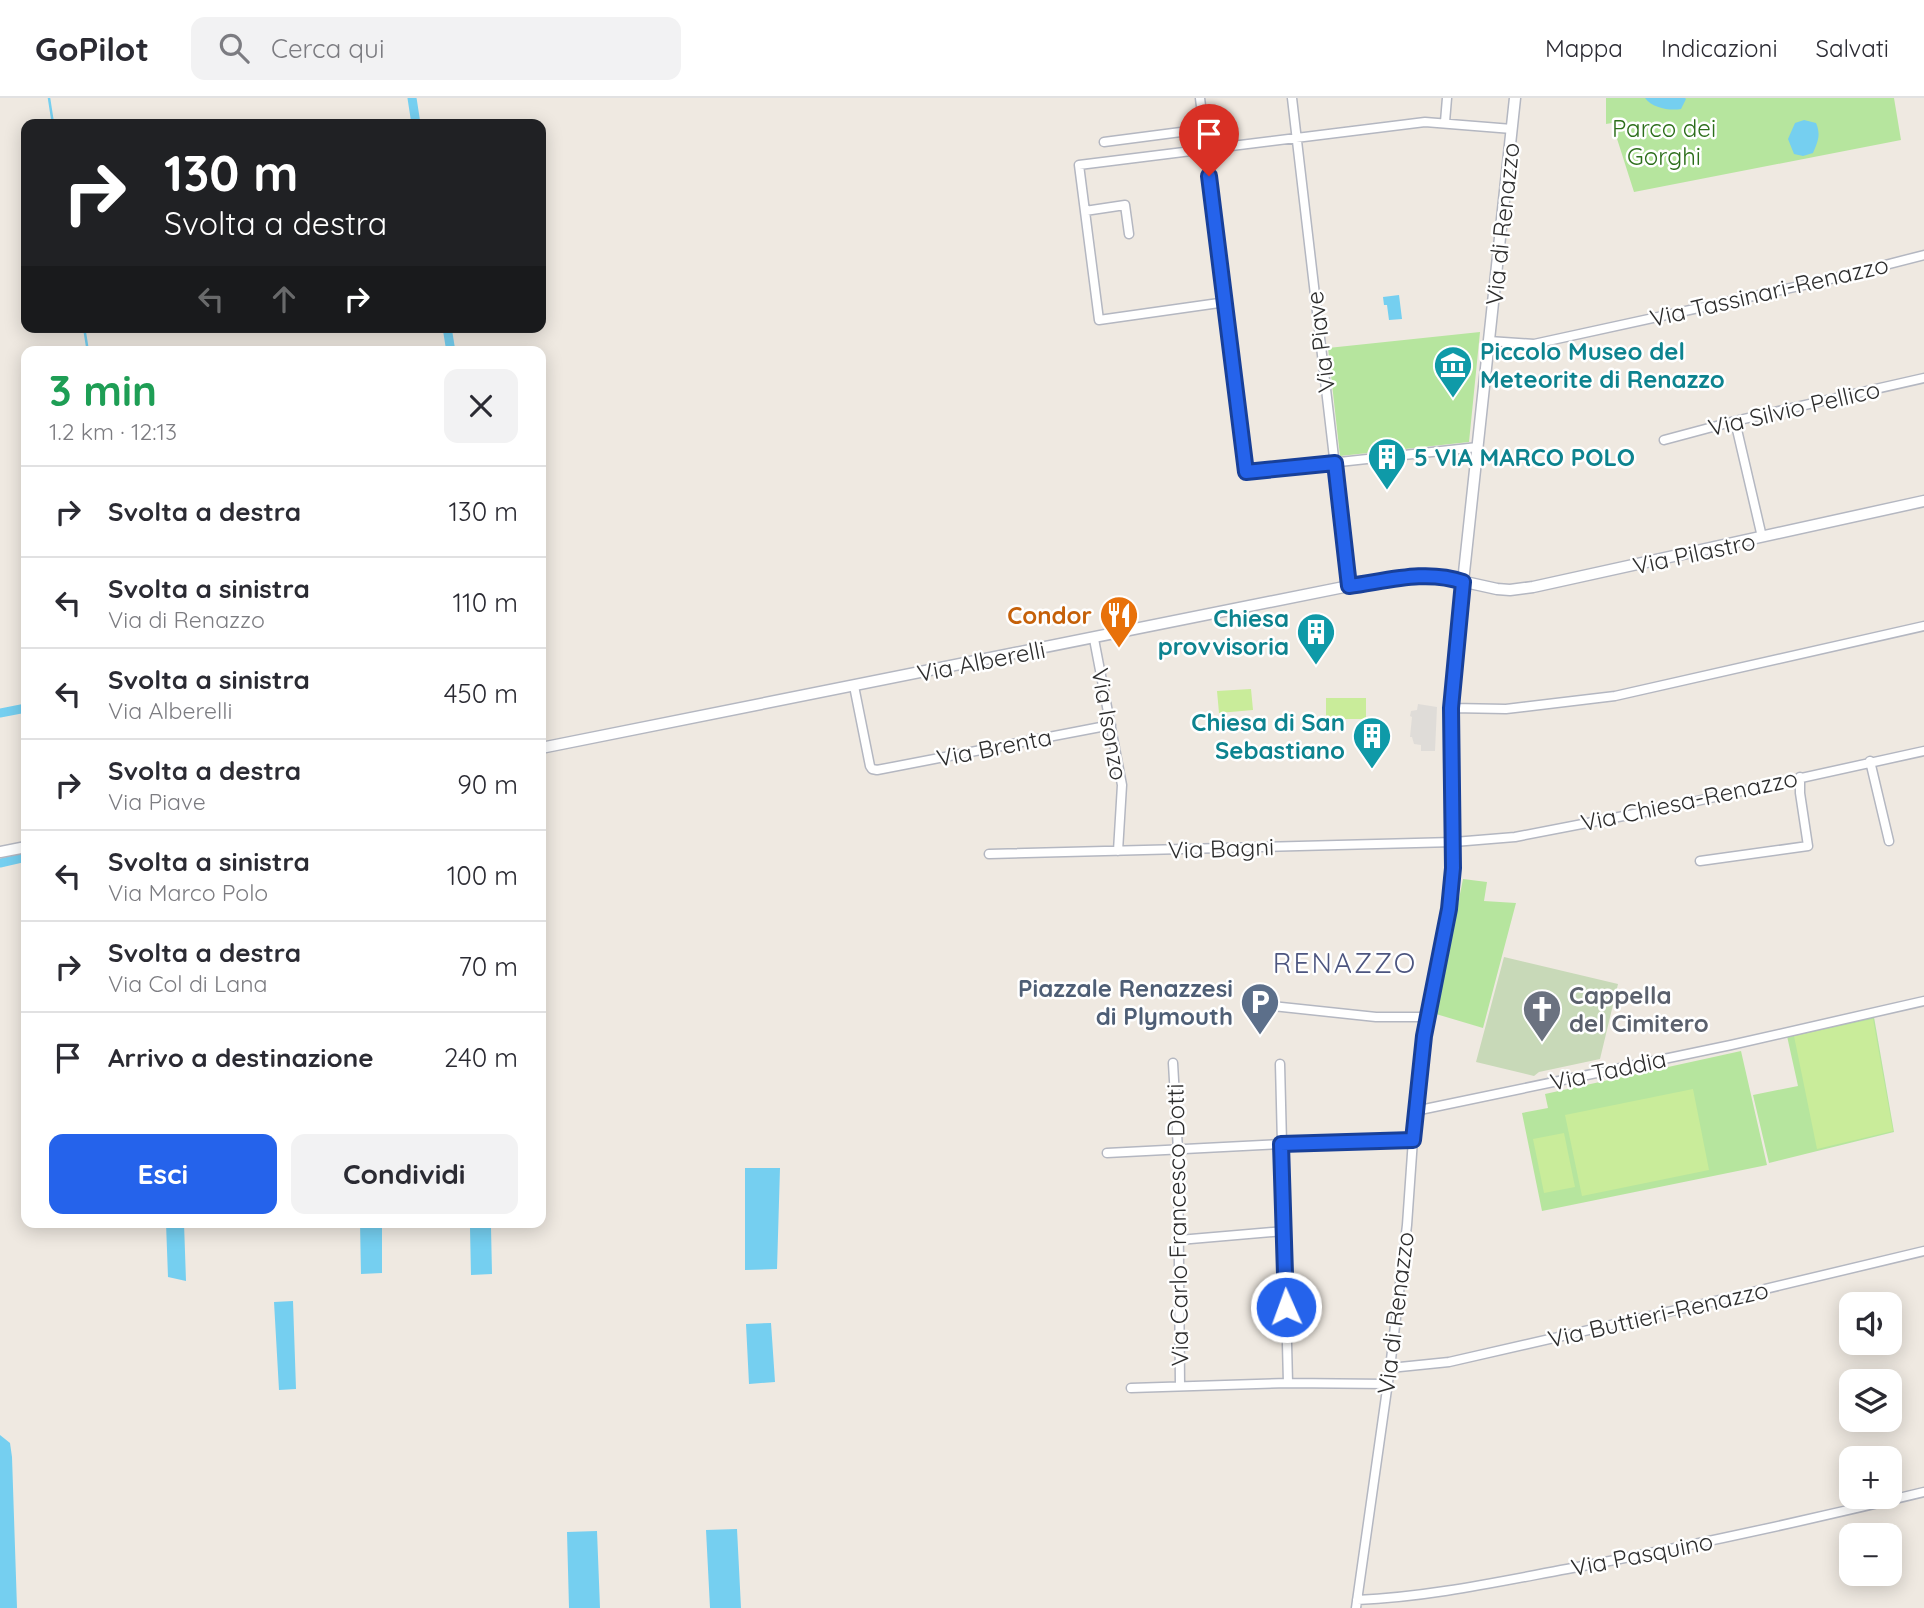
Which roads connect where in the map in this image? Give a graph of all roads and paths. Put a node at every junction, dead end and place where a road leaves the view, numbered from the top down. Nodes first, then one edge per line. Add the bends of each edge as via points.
1 (1200, 98) edge
2 (1292, 98) edge
3 (1447, 98) edge
4 (1515, 98) edge
5 (1445, 122) junction
6 (1204, 129) junction
7 (1512, 129) junction
8 (1297, 138) junction
9 (1104, 142) dead end
10 (1206, 150) junction
11 (1085, 211) junction
12 (1129, 234) dead end
13 (1924, 255) edge
14 (1226, 302) junction
15 (1489, 341) junction
16 (1924, 378) edge
17 (1735, 421) junction
18 (1664, 440) dead end
19 (1478, 447) junction
20 (1335, 463) junction
21 (1924, 501) edge
22 (1762, 537) junction
23 (1463, 582) junction
24 (1349, 586) junction
25 (1924, 626) edge
26 (1094, 639) junction
27 (854, 687) junction
28 (1451, 708) junction
29 (1111, 725) junction
30 (546, 747) edge
31 (1924, 751) edge
32 (1870, 761) junction
33 (1800, 777) junction
34 (1889, 841) dead end
35 (1454, 842) junction
36 (21, 848) edge
37 (1118, 851) junction
38 (0, 852) edge
39 (989, 854) dead end
40 (1700, 861) dead end
41 (1924, 1001) edge
42 (1254, 1004) dead end
43 (1428, 1017) junction
44 (1173, 1063) dead end
45 (1280, 1065) dead end
46 (1415, 1111) junction
47 (1413, 1140) junction
48 (1281, 1144) junction
49 (1178, 1150) junction
50 (1107, 1153) dead end
51 (1284, 1231) junction
52 (1179, 1240) junction
53 (1924, 1251) edge
54 (1390, 1368) junction
55 (1288, 1383) junction
56 (1387, 1384) junction
57 (1180, 1386) junction
58 (1131, 1388) dead end
59 (1924, 1492) edge
60 (1357, 1604) edge

1 - 6 street
2 - 8 street, Via Piave
3 - 5 street
4 - 7 street, Via di Renazzo
5 - 7 street
5 - 8 street
6 - 9 street
6 - 10 street
7 - 15 street, Via di Renazzo
8 - 10 street
8 - 20 street, Via Piave
10 - 11 street via 1079,165
10 - 14 street
11 - 12 street via 1125,205
11 - 14 street via 1099,320
13 - 15 street, Via Tassinari-Renazzo via 1534,344
14 - 20 street via 1246,472
15 - 19 street, Via di Renazzo
16 - 17 street, Via Silvio Pellico
17 - 18 street, Via Silvio Pellico
17 - 22 street
19 - 20 street
19 - 23 street, Via di Renazzo
20 - 24 street, Via Piave
21 - 22 street, Via Pilastro
22 - 23 street, Via Pilastro via 1533,587 1510,590
23 - 24 street, Via Alberelli via 1438,576 1407,577
23 - 28 street, Via di Renazzo
24 - 26 street, Via Alberelli
25 - 28 street via 1615,696 1506,709
26 - 27 street, Via Alberelli
26 - 29 street, Via Isonzo
27 - 29 street, Via Brenta via 870,766 877,770
27 - 30 street, Via Alberelli
28 - 35 street, Via di Renazzo
29 - 37 street, Via Isonzo via 1122,785
31 - 32 street, Via Chiesa-Renazzo
32 - 33 street, Via Chiesa-Renazzo
32 - 34 street
33 - 35 street, Via Chiesa-Renazzo via 1515,837
33 - 40 street via 1808,846
35 - 37 street, Via Bagni
35 - 43 street, Via di Renazzo via 1450,902
36 - 38 street
37 - 39 street, Via Bagni
41 - 46 street, Via Taddia
42 - 43 street via 1376,1017
43 - 46 street, Via di Renazzo
44 - 49 street, Via Carlo Francesco Dotti
45 - 48 street
46 - 47 street, Via di Renazzo
47 - 48 street
47 - 54 street, Via di Renazzo
48 - 49 street
48 - 51 street
49 - 50 street
49 - 52 street, Via Carlo Francesco Dotti
51 - 52 street
51 - 55 street
52 - 57 street, Via Carlo Francesco Dotti
53 - 54 street, Via Buttieri-Renazzo via 1449,1362
54 - 56 street, Via di Renazzo
55 - 56 street
55 - 57 street
56 - 60 street, Via di Renazzo
57 - 58 street
59 - 60 street, Via Pasquino via 1670,1550

